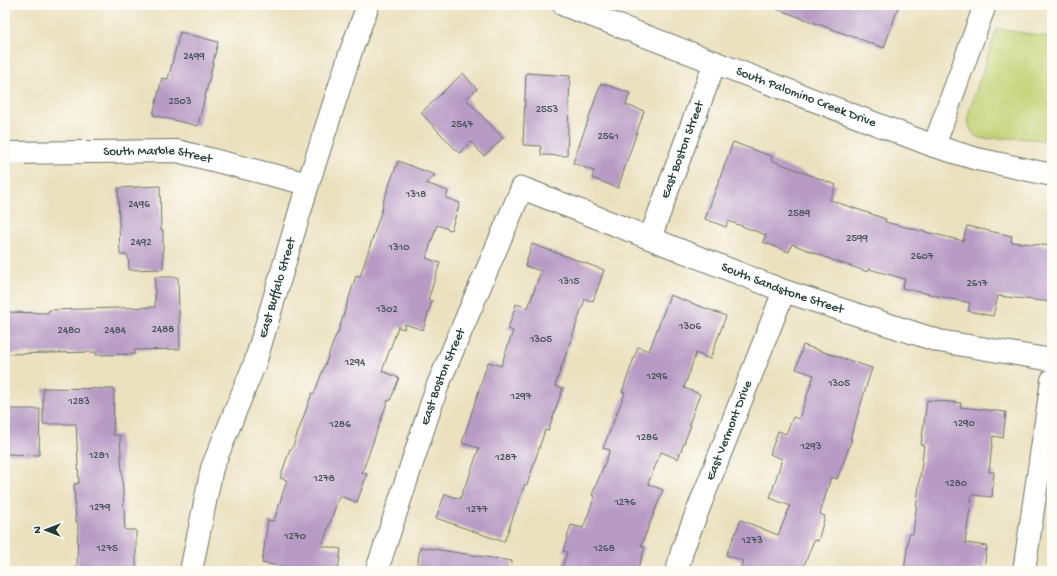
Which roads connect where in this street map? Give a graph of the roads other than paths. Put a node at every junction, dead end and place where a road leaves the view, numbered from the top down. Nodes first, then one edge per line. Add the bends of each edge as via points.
1 (368, 5) edge
2 (564, 5) edge
3 (985, 5) edge
4 (715, 62) junction
5 (934, 146) junction
6 (5, 153) edge
7 (1052, 175) edge
8 (308, 184) junction
9 (522, 188) joint
10 (650, 238) junction
11 (784, 291) junction
12 (1052, 360) edge
13 (1052, 380) edge
14 (191, 571) edge
15 (378, 571) edge
16 (677, 571) edge
17 (1024, 571) edge

1 - 8 street, East Buffalo Street
2 - 4 street, South Palomino Creek Drive
3 - 5 street
4 - 5 street, South Palomino Creek Drive
4 - 10 street, East Boston Street
5 - 7 street, South Palomino Creek Drive via 977,159
6 - 8 street, South Marble Street via 177,152
8 - 14 street, East Buffalo Street via 255,363 212,468
9 - 10 street, South Sandstone Street
9 - 15 street, East Boston Street via 437,387
10 - 11 street, South Sandstone Street
11 - 12 street, South Sandstone Street via 939,341
11 - 16 street, East Vermont Drive via 683,548
13 - 17 street

